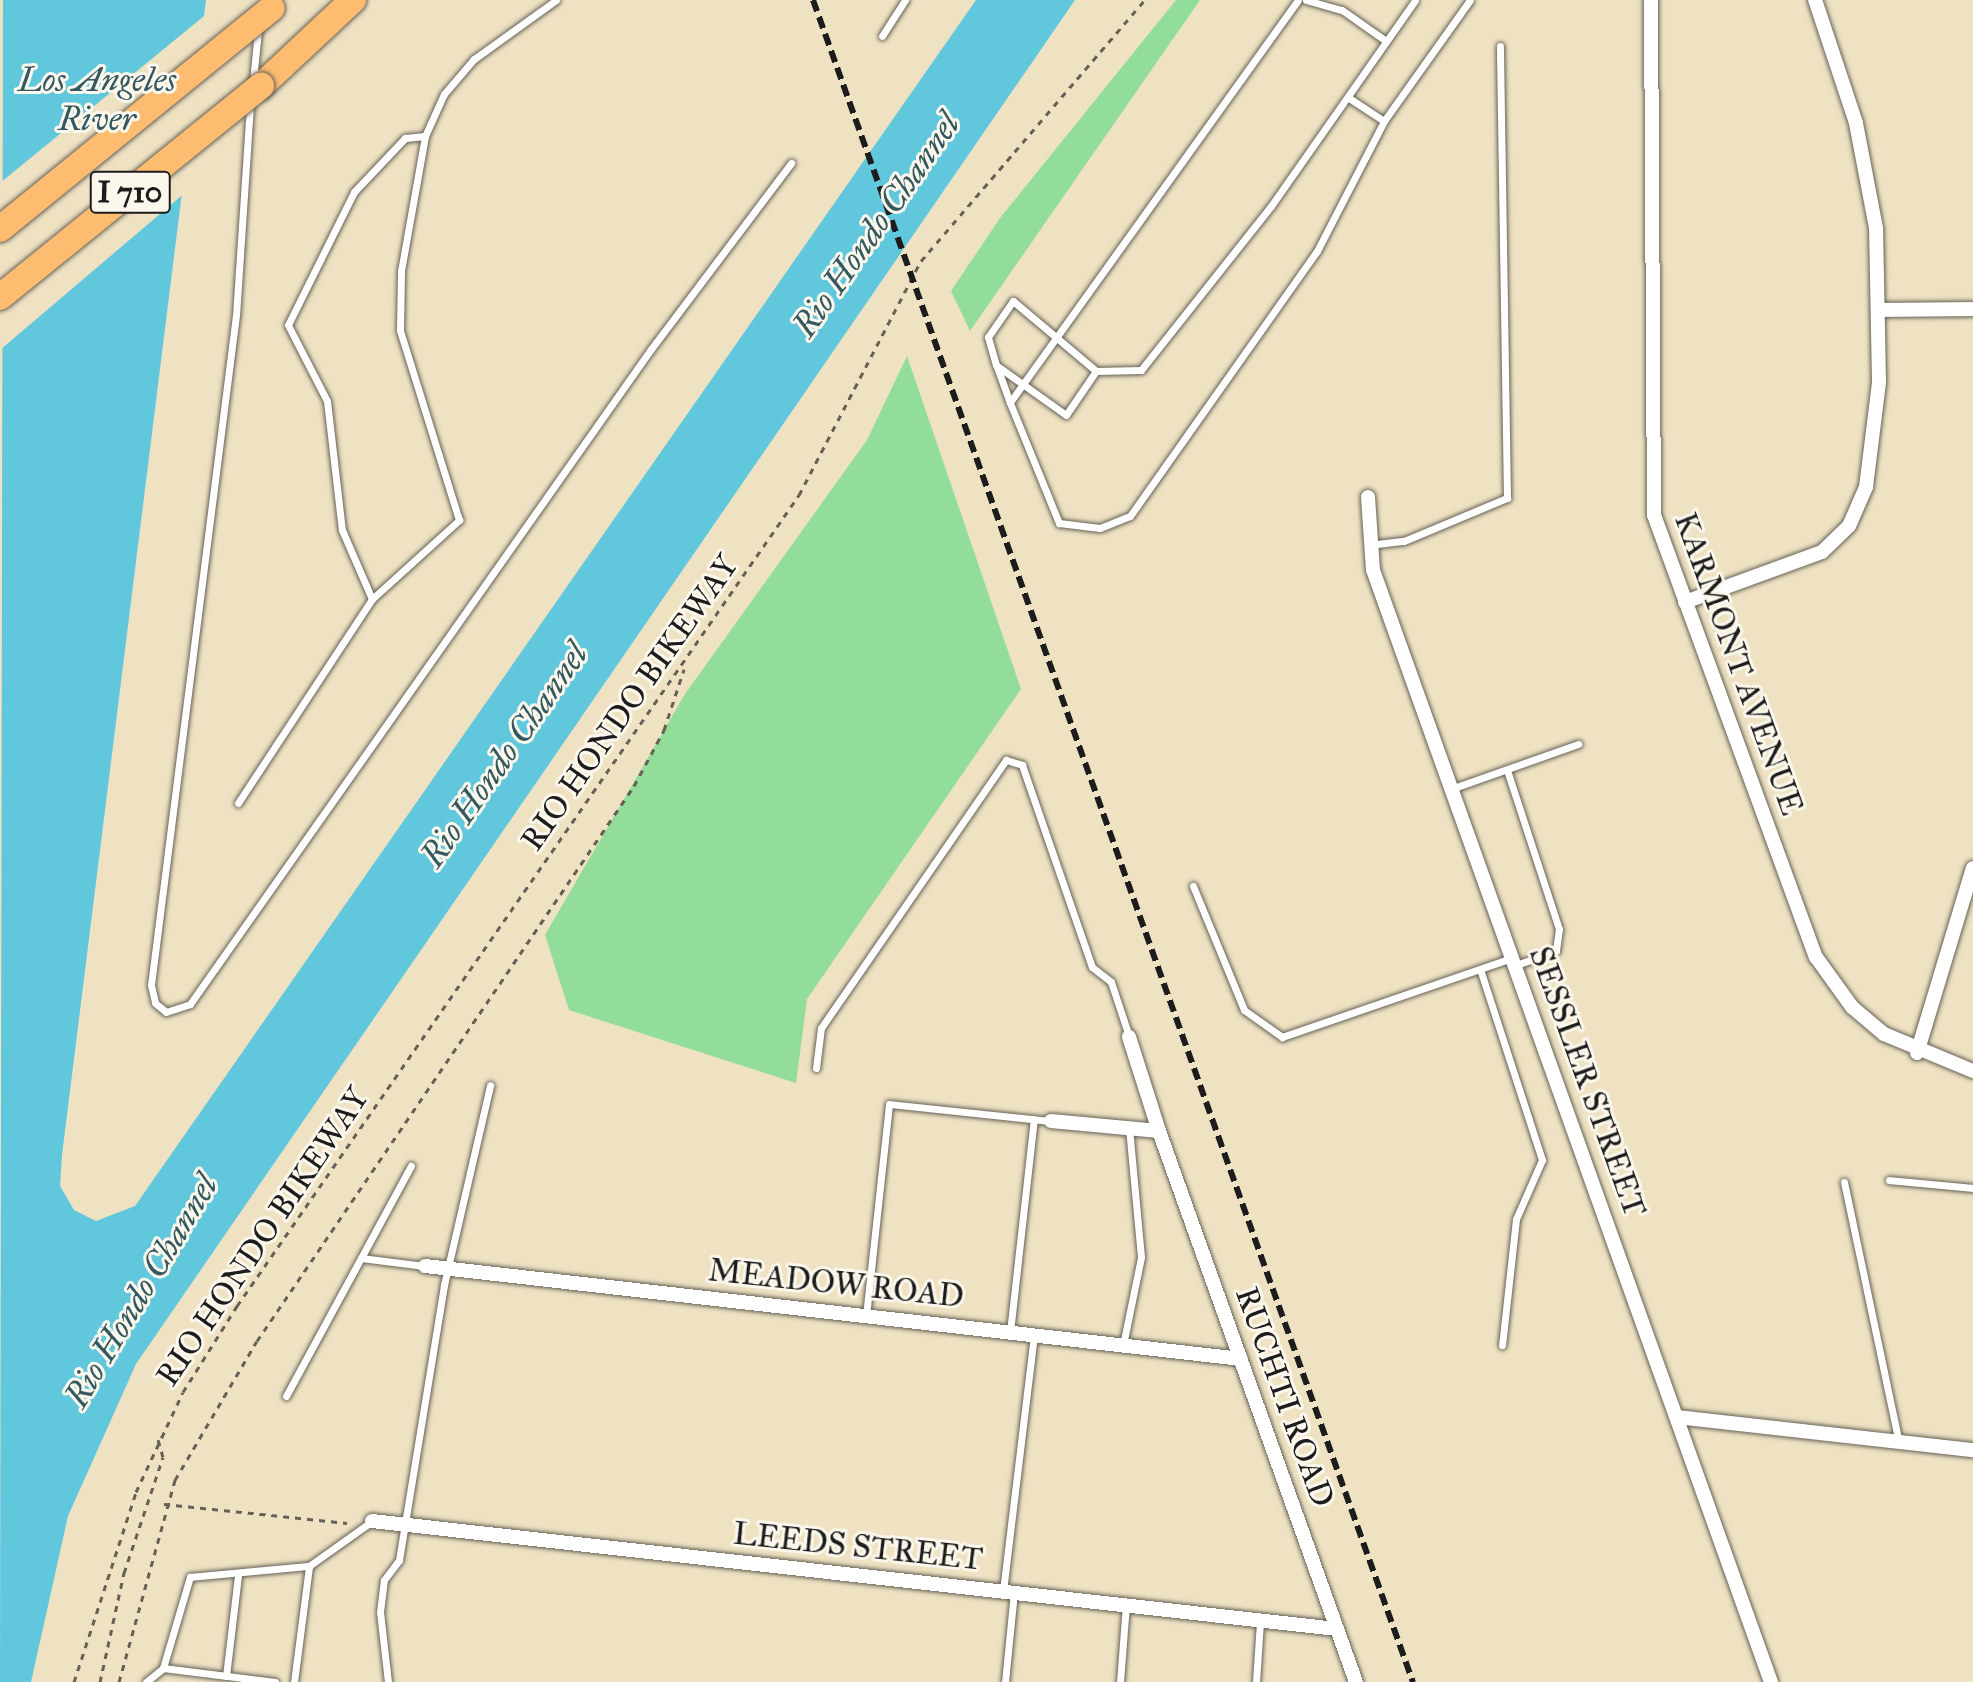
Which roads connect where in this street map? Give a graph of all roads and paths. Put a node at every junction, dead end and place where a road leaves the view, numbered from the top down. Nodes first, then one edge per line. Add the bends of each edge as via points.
1 (353, 0) edge
2 (556, 0) edge
3 (905, 0) edge
4 (1145, 0) edge
5 (1298, 0) edge
6 (1306, 0) edge
7 (1349, 0) edge
8 (1415, 0) edge
9 (1470, 0) edge
10 (1651, 0) edge
11 (1815, 0) edge
12 (272, 3) edge
13 (1342, 10) junction
14 (882, 36) dead end
15 (1386, 41) junction
16 (1500, 46) dead end
17 (1349, 98) junction
18 (1384, 121) junction
19 (425, 136) junction
20 (791, 163) dead end
21 (0, 229) edge
22 (0, 297) edge
23 (1973, 309) edge
24 (1882, 310) junction
25 (1058, 333) junction
26 (996, 365) junction
27 (1096, 371) junction
28 (1023, 384) junction
29 (1010, 403) junction
30 (1368, 497) dead end
31 (1367, 546) junction
32 (372, 599) junction
33 (1685, 602) junction
34 (684, 665) junction
35 (1578, 744) dead end
36 (1507, 770) junction
37 (1451, 789) junction
38 (238, 803) dead end
39 (1973, 868) edge
40 (1193, 886) dead end
41 (1514, 961) junction
42 (1480, 969) junction
43 (1129, 1037) joint
44 (1917, 1053) junction
45 (816, 1068) dead end
46 (1973, 1071) edge
47 (490, 1085) dead end
48 (1034, 1119) junction
49 (1051, 1121) joint
50 (1129, 1128) junction
51 (1159, 1131) junction
52 (411, 1166) dead end
53 (1889, 1180) dead end
54 (1844, 1182) dead end
55 (1973, 1188) edge
56 (361, 1258) junction
57 (425, 1266) joint
58 (447, 1269) junction
59 (866, 1316) junction
60 (1010, 1332) junction
61 (1034, 1335) junction
62 (1123, 1345) junction
63 (1502, 1345) dead end
64 (1241, 1359) junction
65 (286, 1396) dead end
66 (1677, 1417) junction
67 (158, 1440) junction
68 (1899, 1442) junction
69 (1973, 1450) edge
70 (164, 1504) junction
71 (372, 1521) junction
72 (403, 1525) junction
73 (309, 1566) junction
74 (238, 1575) junction
75 (1008, 1591) junction
76 (1126, 1604) junction
77 (1260, 1619) junction
78 (1337, 1629) junction
79 (163, 1668) junction
80 (226, 1676) junction
81 (74, 1682) edge
82 (100, 1682) edge
83 (119, 1682) edge
84 (146, 1682) edge
85 (275, 1682) edge
86 (294, 1682) edge
87 (388, 1682) edge
88 (1005, 1682) edge
89 (1120, 1682) edge
90 (1256, 1682) edge
91 (1356, 1682) edge
92 (1771, 1682) edge

1 - 22 highway, I 710, bridge via 261,86
2 - 19 lane via 474,59 444,94
3 - 14 lane
4 - 34 path, RIO HONDO BIKEWAY via 921,261 799,495
5 - 25 lane
6 - 13 lane
7 - 13 lane
8 - 15 lane
9 - 18 lane
10 - 33 street, KARMONT AVENUE via 1651,495
11 - 24 street via 1868,179
12 - 20 lane via 151,985 155,1003 166,1012 190,1004 642,361
12 - 21 highway, I 710, bridge
13 - 15 lane
15 - 17 lane
16 - 31 lane via 1507,498 1404,541
17 - 18 lane
17 - 27 lane via 1141,370
18 - 29 lane via 1317,251 1128,518 1089,529 1053,519
19 - 32 lane via 401,271 400,330 459,520
19 - 32 lane via 405,138 354,192 288,325 327,401 342,530
23 - 24 street
24 - 33 street via 1869,473 1849,526 1810,558
25 - 26 lane via 1013,301 988,337
25 - 27 lane
25 - 28 lane
26 - 28 lane
26 - 29 lane
27 - 28 lane via 1066,415
28 - 29 lane
30 - 31 street, SESSLER STREET
31 - 37 street, SESSLER STREET
32 - 38 lane
33 - 44 street, KARMONT AVENUE via 1816,957 1863,1017
34 - 67 path, RIO HONDO BIKEWAY via 237,1306
34 - 70 path via 664,730 634,786 257,1341
35 - 36 lane
36 - 37 lane
36 - 41 lane via 1559,929 1556,951
37 - 41 street, SESSLER STREET
39 - 44 street
40 - 42 lane via 1244,1010 1282,1037
41 - 42 lane
41 - 66 street, SESSLER STREET
42 - 63 lane via 1542,1160 1516,1219
43 - 45 lane via 1111,982 1092,967 1022,765 1006,760 821,1028
43 - 51 street, RUCHTI ROAD
44 - 46 street, KARMONT AVENUE
47 - 58 lane
48 - 49 lane
48 - 59 lane via 889,1104
48 - 60 lane
49 - 50 street
50 - 51 street
50 - 62 lane via 1141,1257
51 - 64 street, RUCHTI ROAD
52 - 56 lane
53 - 55 lane
54 - 68 lane
56 - 57 lane
56 - 65 lane
57 - 58 street, MEADOW ROAD
58 - 59 street, MEADOW ROAD
58 - 72 lane
59 - 60 street, MEADOW ROAD
60 - 61 street, MEADOW ROAD
61 - 62 street, MEADOW ROAD
61 - 75 lane
62 - 64 street, MEADOW ROAD
64 - 78 street, RUCHTI ROAD
66 - 68 street
66 - 92 street, SESSLER STREET
67 - 81 path, RIO HONDO BIKEWAY
67 - 82 path via 163,1457 124,1573
68 - 69 street
70 - 71 path
70 - 83 path
71 - 72 street, LEEDS STREET
71 - 73 lane
72 - 75 street, LEEDS STREET
72 - 87 lane via 380,1612
73 - 74 lane
73 - 86 lane
74 - 79 lane via 190,1577
74 - 80 lane
75 - 76 street, LEEDS STREET
75 - 88 lane
76 - 77 street, LEEDS STREET
76 - 89 lane
77 - 78 street, LEEDS STREET
77 - 90 lane
78 - 91 street, RUCHTI ROAD
79 - 80 lane
79 - 84 lane
80 - 85 lane

